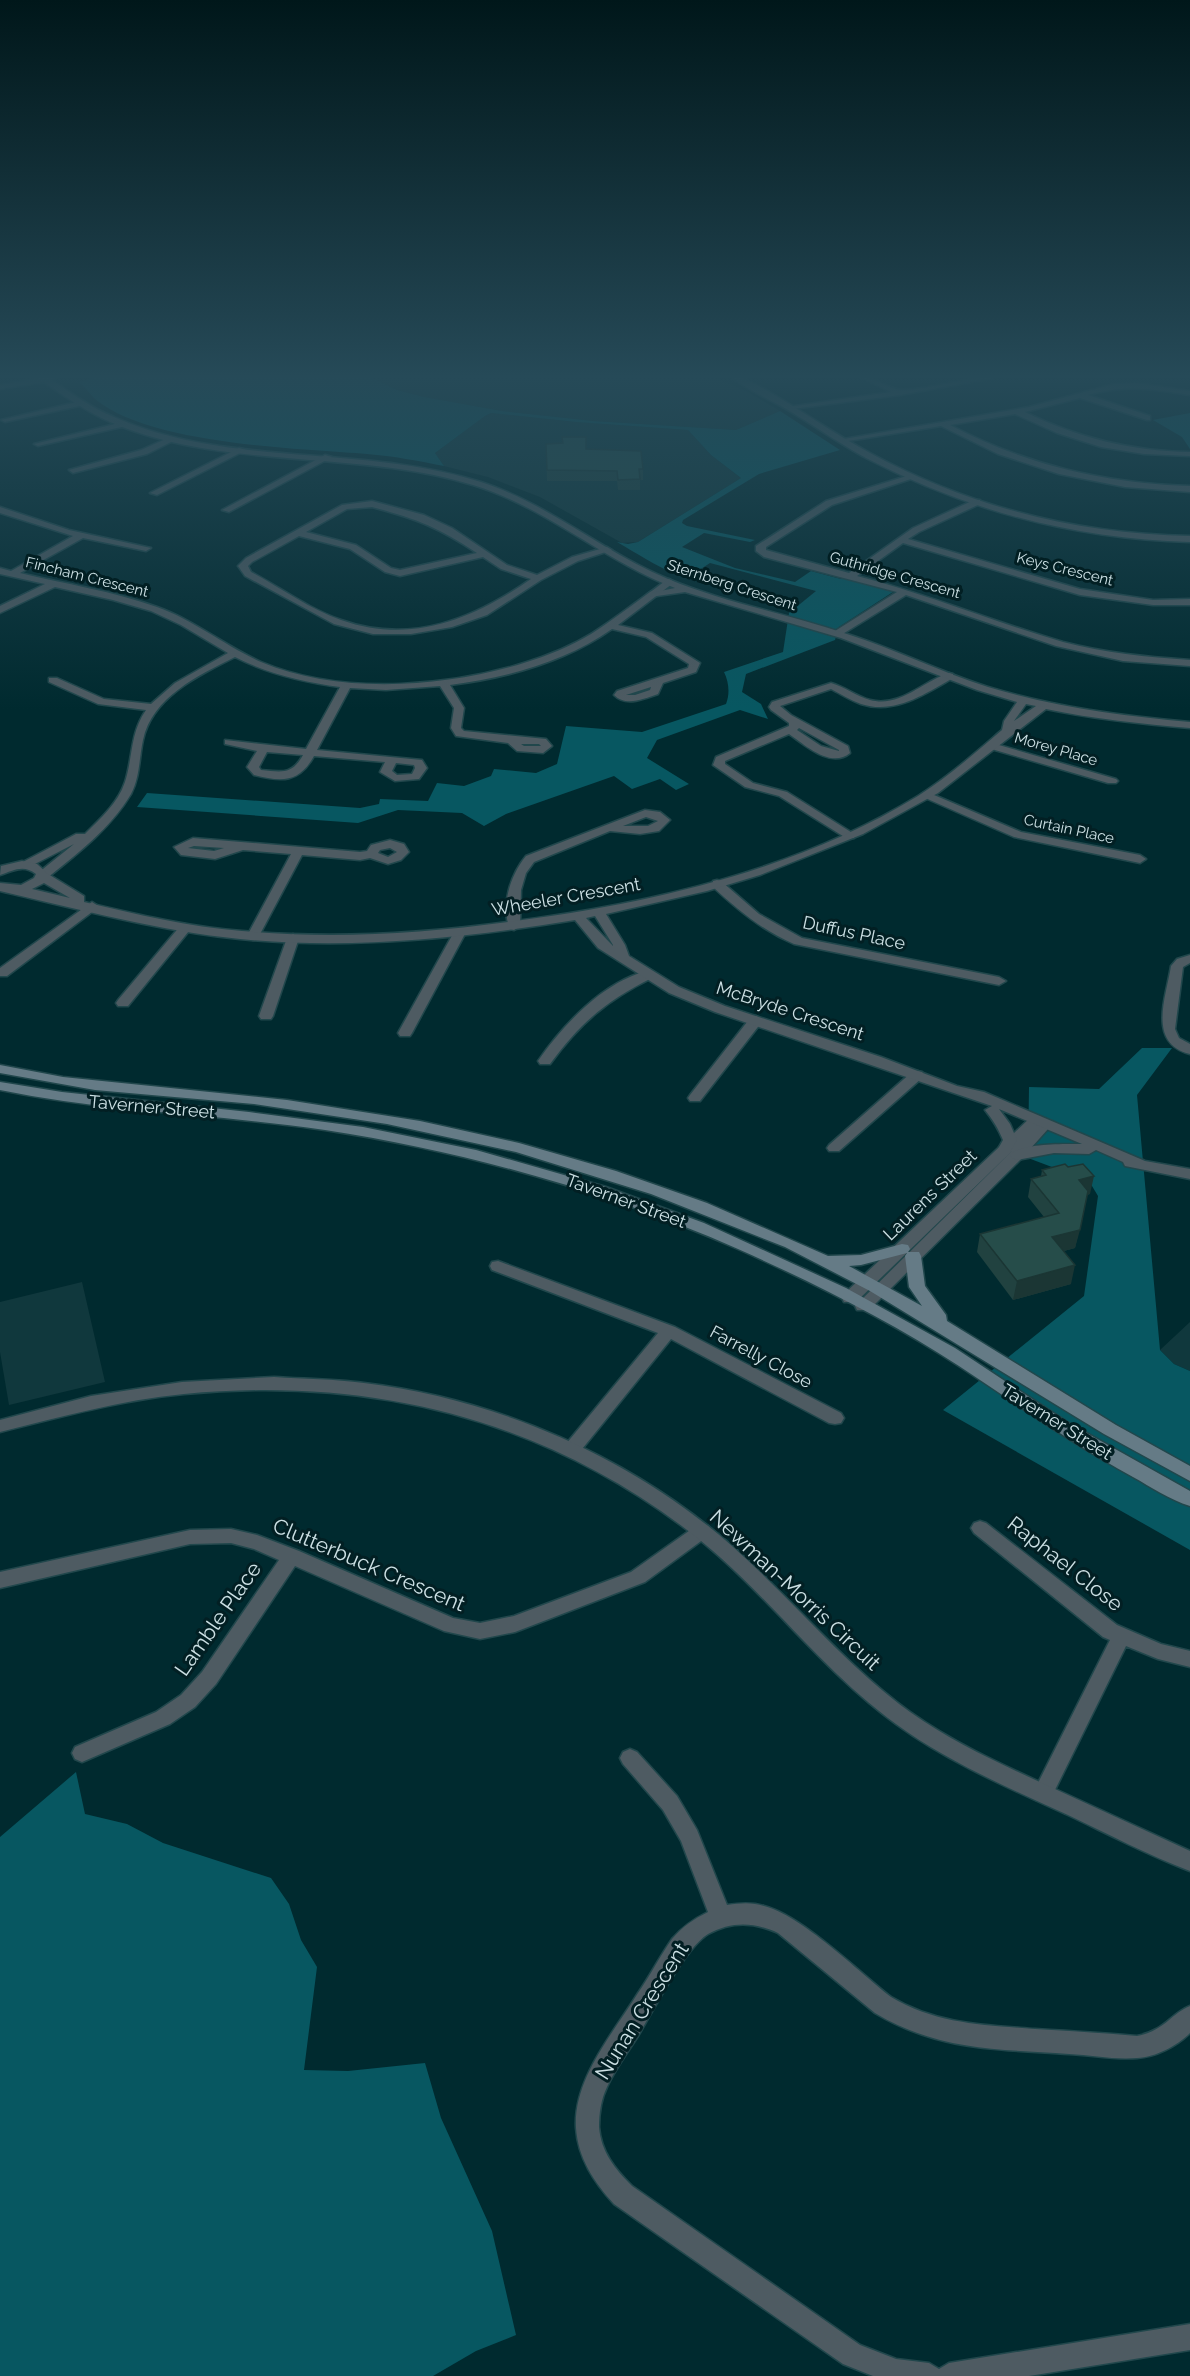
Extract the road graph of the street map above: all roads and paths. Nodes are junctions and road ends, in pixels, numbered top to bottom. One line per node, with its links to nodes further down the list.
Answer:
1 (162, 489): 6 (street)
2 (267, 489): 9 (street)
3 (491, 489): 15 (street, Sternberg Crescent)
4 (875, 489): 19 (street, Guthridge Crescent)
5 (943, 489): 7 (street)
6 (154, 493)
7 (977, 502): 12 (street); 13 (street)
8 (0, 510): 11 (street)
9 (226, 510)
10 (297, 533): 16 (street); 16 (street); 20 (street)
11 (80, 536): 14 (street); 18 (street)
12 (1190, 539)
13 (900, 540): 19 (street); 27 (street, Keys Crescent)
14 (146, 548)
15 (608, 550): 20 (street); 21 (street, Sternberg Crescent)
16 (485, 554): 20 (street)
17 (0, 571): 18 (street, Fincham Crescent)
18 (12, 574): 23 (street, Fincham Crescent)
19 (851, 576): 25 (street, Guthridge Crescent)
20 (538, 578)
21 (658, 578): 22 (street, Sternberg Crescent); 28 (street, Fincham Crescent)
22 (669, 582): 24 (street, Sternberg Crescent); 26 (street, Fincham Crescent)
23 (55, 584): 29 (street); 32 (street, Fincham Crescent)
24 (691, 591): 26 (street); 31 (street, Sternberg Crescent)
25 (905, 591): 31 (street); 33 (street, Guthridge Crescent)
26 (653, 595): 28 (street, Fincham Crescent)
27 (1190, 602)
28 (637, 605): 30 (street, Fincham Crescent)
29 (0, 610)
30 (611, 626): 36 (street); 37 (street, Fincham Crescent)
31 (838, 633): 34 (street, Sternberg Crescent)
32 (239, 656): 38 (street, Fincham Crescent); 41 (street)
33 (1190, 663)
34 (949, 676): 39 (street, Sternberg Crescent); 42 (street)
35 (53, 680): 41 (street)
36 (659, 681)
37 (442, 682): 38 (street, Fincham Crescent); 46 (street)
38 (347, 684): 50 (street)
39 (1024, 700): 40 (street, Sternberg Crescent); 45 (street, Wheeler Crescent)
40 (1044, 705): 43 (street, Sternberg Crescent); 45 (street, Wheeler Crescent)
41 (154, 708): 54 (street)
42 (785, 716): 44 (street); 44 (street)
43 (1190, 725)
44 (790, 731): 56 (street)
45 (1006, 732): 48 (street, Wheeler Crescent)
46 (511, 740)
47 (229, 742): 49 (street)
48 (992, 746): 52 (street, Morey Place); 53 (street, Wheeler Crescent)
49 (264, 748): 50 (street); 50 (street)
50 (309, 751): 51 (street)
51 (392, 759)
52 (1112, 781)
53 (927, 795): 56 (street, Wheeler Crescent); 60 (street, Curtain Place)
54 (98, 826): 62 (street); 64 (street)
55 (611, 828): 72 (street)
56 (850, 836): 65 (street, Wheeler Crescent)
57 (239, 847): 58 (street)
58 (298, 852): 59 (street); 75 (street)
59 (372, 854)
60 (1140, 860)
61 (0, 861): 62 (street)
62 (24, 864): 63 (street); 64 (street, Wheeler Crescent)
63 (0, 871)
64 (42, 876): 67 (street); 69 (street, Wheeler Crescent)
65 (717, 884): 70 (street, Wheeler Crescent); 81 (street, Duffus Place)
66 (0, 887): 67 (street, Wheeler Crescent)
67 (14, 889): 68 (street); 69 (street, Wheeler Crescent)
68 (0, 896)
69 (92, 906): 73 (street, Wheeler Crescent); 79 (street)
70 (598, 912): 71 (street, Wheeler Crescent); 77 (street, McBryde Crescent)
71 (578, 916): 72 (street, Wheeler Crescent); 77 (street, McBryde Crescent)
72 (514, 926): 74 (street, Wheeler Crescent)
73 (185, 928): 75 (street, Wheeler Crescent); 82 (street)
74 (460, 932): 76 (street, Wheeler Crescent); 85 (street)
75 (253, 936): 76 (street, Wheeler Crescent)
76 (293, 939): 83 (street)
77 (623, 956): 80 (street, McBryde Crescent)
78 (1190, 959): 86 (street)
79 (2, 973)
80 (647, 975): 84 (street, McBryde Crescent); 87 (street)
81 (999, 981)
82 (123, 1003)
83 (266, 1016)
84 (756, 1020): 89 (street, McBryde Crescent); 92 (street)
85 (405, 1033)
86 (1190, 1050)
87 (545, 1061)
88 (0, 1069): 101 (main road, Taverner Street)
89 (917, 1075): 91 (street, McBryde Crescent); 95 (street)
90 (0, 1086): 104 (main road, Taverner Street)
91 (953, 1089): 93 (street, McBryde Crescent); 94 (street, McBryde Crescent)
92 (695, 1098)
93 (992, 1110): 94 (street, McBryde Crescent); 97 (street)
94 (1038, 1125): 96 (street, McBryde Crescent); 97 (street, Laurens Street); 98 (street, McBryde Crescent)
95 (834, 1148)
96 (1089, 1149): 97 (street); 98 (street, McBryde Crescent)
97 (1011, 1152): 100 (street, Laurens Street)
98 (1129, 1160): 99 (street, McBryde Crescent)
99 (1190, 1174)
100 (908, 1253): 101 (main road); 103 (street, Laurens Street); 105 (main road)
101 (825, 1261): 103 (main road, Taverner Street)
102 (498, 1266): 106 (street, Farrelly Close)
103 (874, 1286): 104 (street, Laurens Street); 105 (main road, Taverner Street)
104 (857, 1302): 111 (main road, Taverner Street)
105 (951, 1329): 110 (main road, Taverner Street)
106 (669, 1331): 107 (street, Farrelly Close); 109 (street)
107 (835, 1418)
108 (0, 1426): 109 (street, Newman-Morris Circuit)
109 (572, 1449): 113 (street, Newman-Morris Circuit)
110 (1190, 1474)
111 (1190, 1499)
112 (980, 1528): 116 (street, Raphael Close)
113 (702, 1531): 114 (street, Clutterbuck Crescent); 120 (street, Newman-Morris Circuit)
114 (292, 1556): 115 (street, Clutterbuck Crescent); 118 (street, Lamble Place)
115 (0, 1580)
116 (1121, 1637): 117 (street, Raphael Close); 120 (street, Raphael Close)
117 (1190, 1659)
118 (82, 1753)
119 (630, 1758): 122 (street)
120 (1043, 1793): 121 (street, Newman-Morris Circuit)
121 (1190, 1861)
122 (721, 1917): 123 (street, Nunan Crescent); 125 (street, Nunan Crescent)
123 (1190, 2016)
124 (1190, 2337): 126 (street)
125 (929, 2376)
126 (957, 2376)

